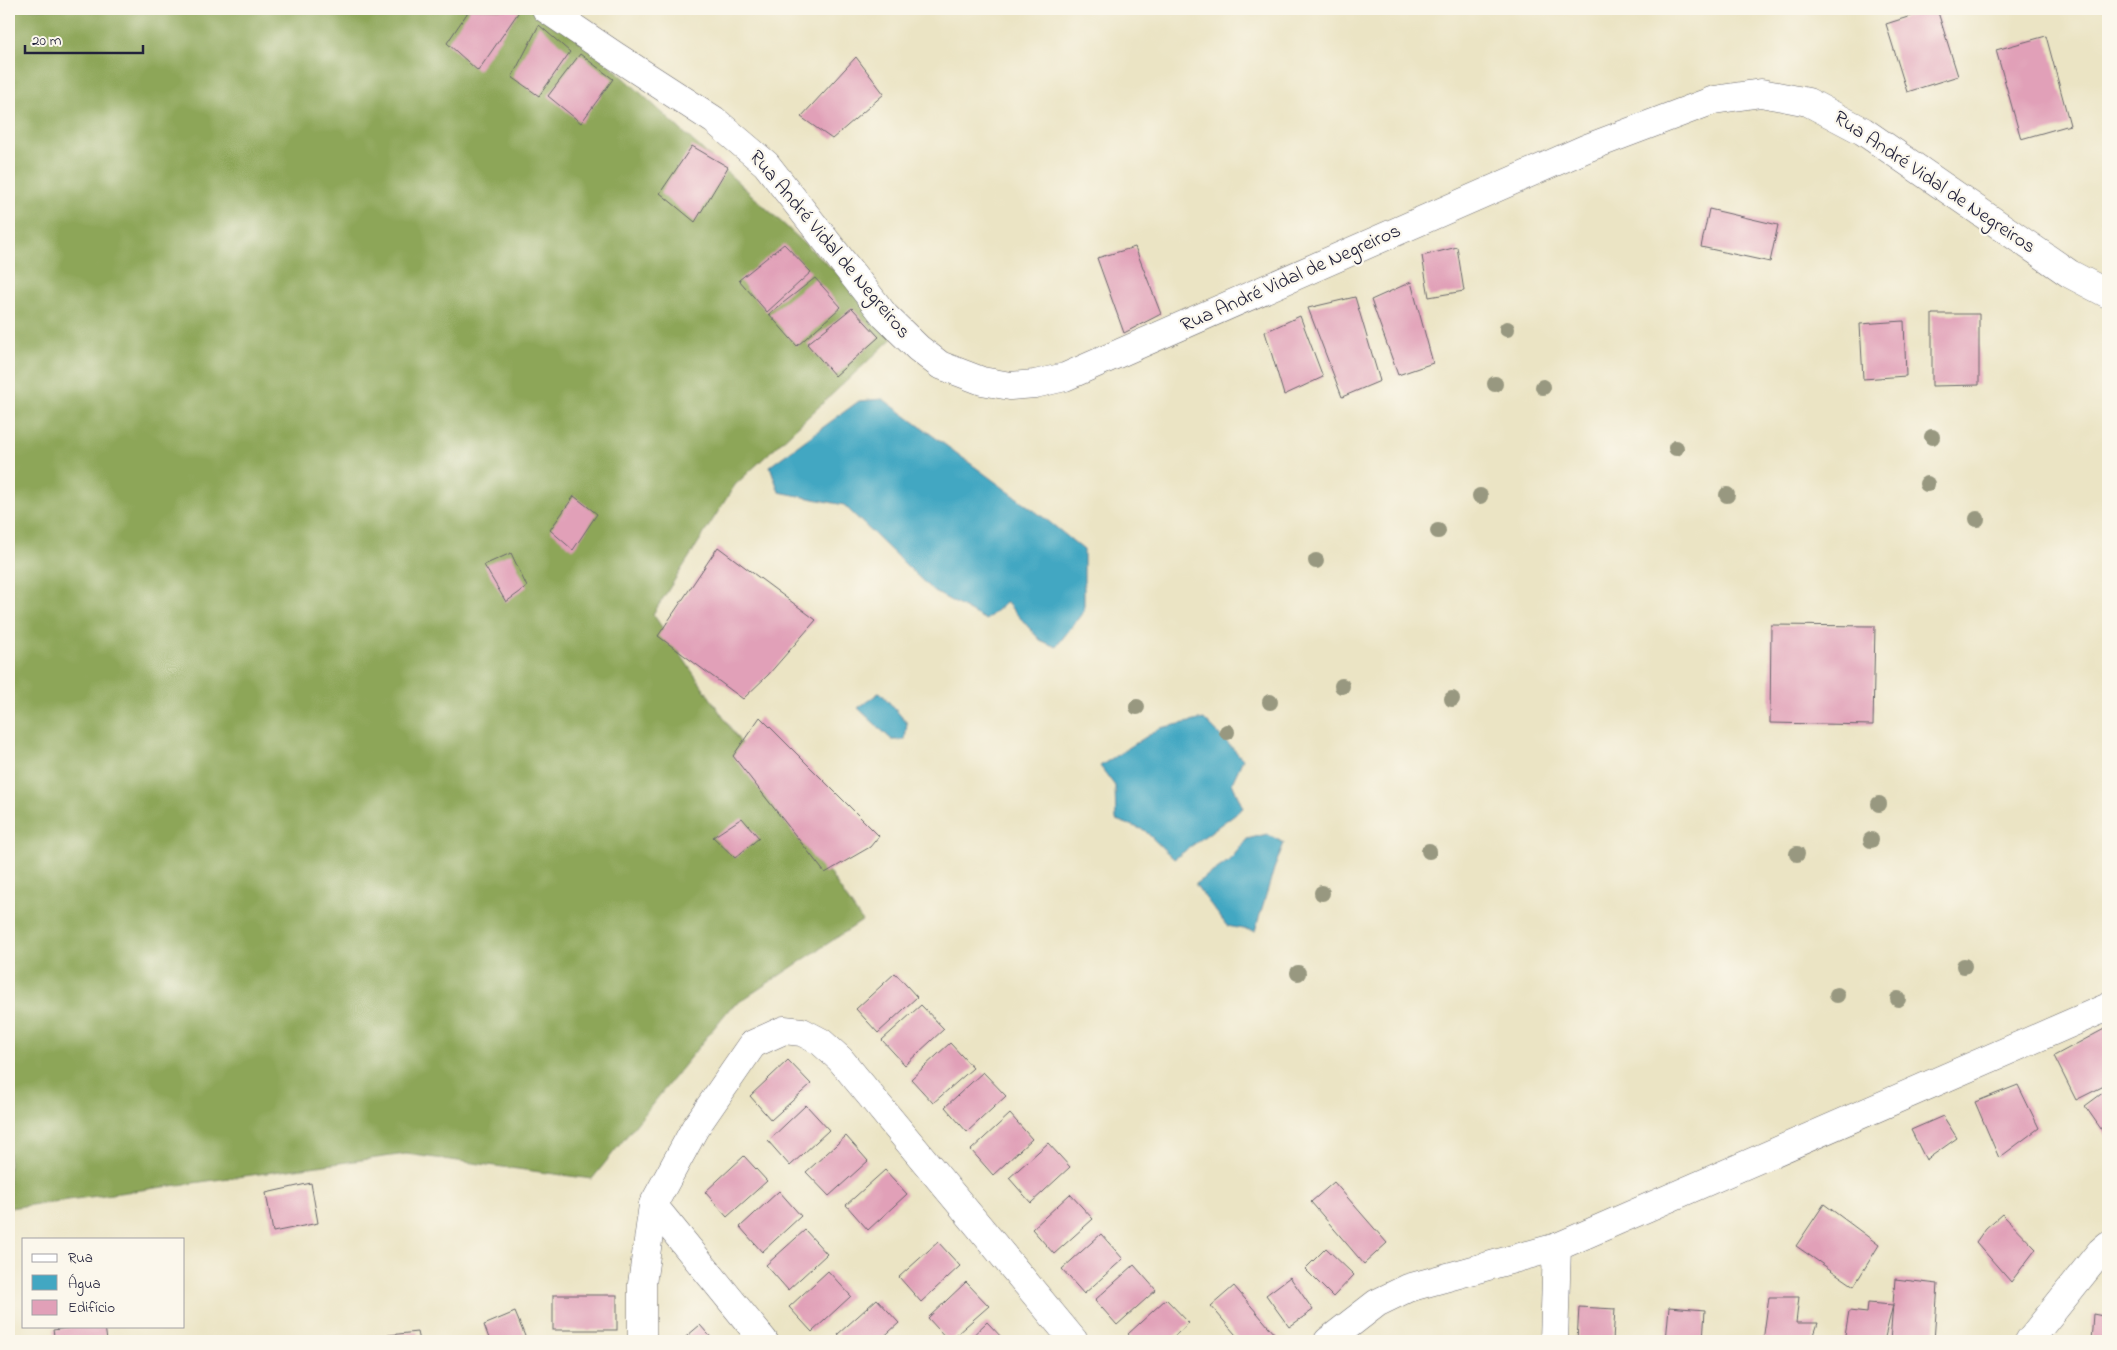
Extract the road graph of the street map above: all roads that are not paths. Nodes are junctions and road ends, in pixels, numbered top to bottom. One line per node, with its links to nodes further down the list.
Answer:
1 (546, 9): 2 (street, Rua André Vidal de Negreiros)
2 (2108, 294)
3 (2108, 1007): 6 (street)
4 (653, 1206): 7 (street); 8 (street); 9 (street)
5 (2108, 1245): 12 (street)
6 (1557, 1246): 10 (street); 11 (street)
7 (642, 1341)
8 (764, 1341)
9 (1074, 1341)
10 (1328, 1341)
11 (1554, 1341)
12 (2029, 1341)

